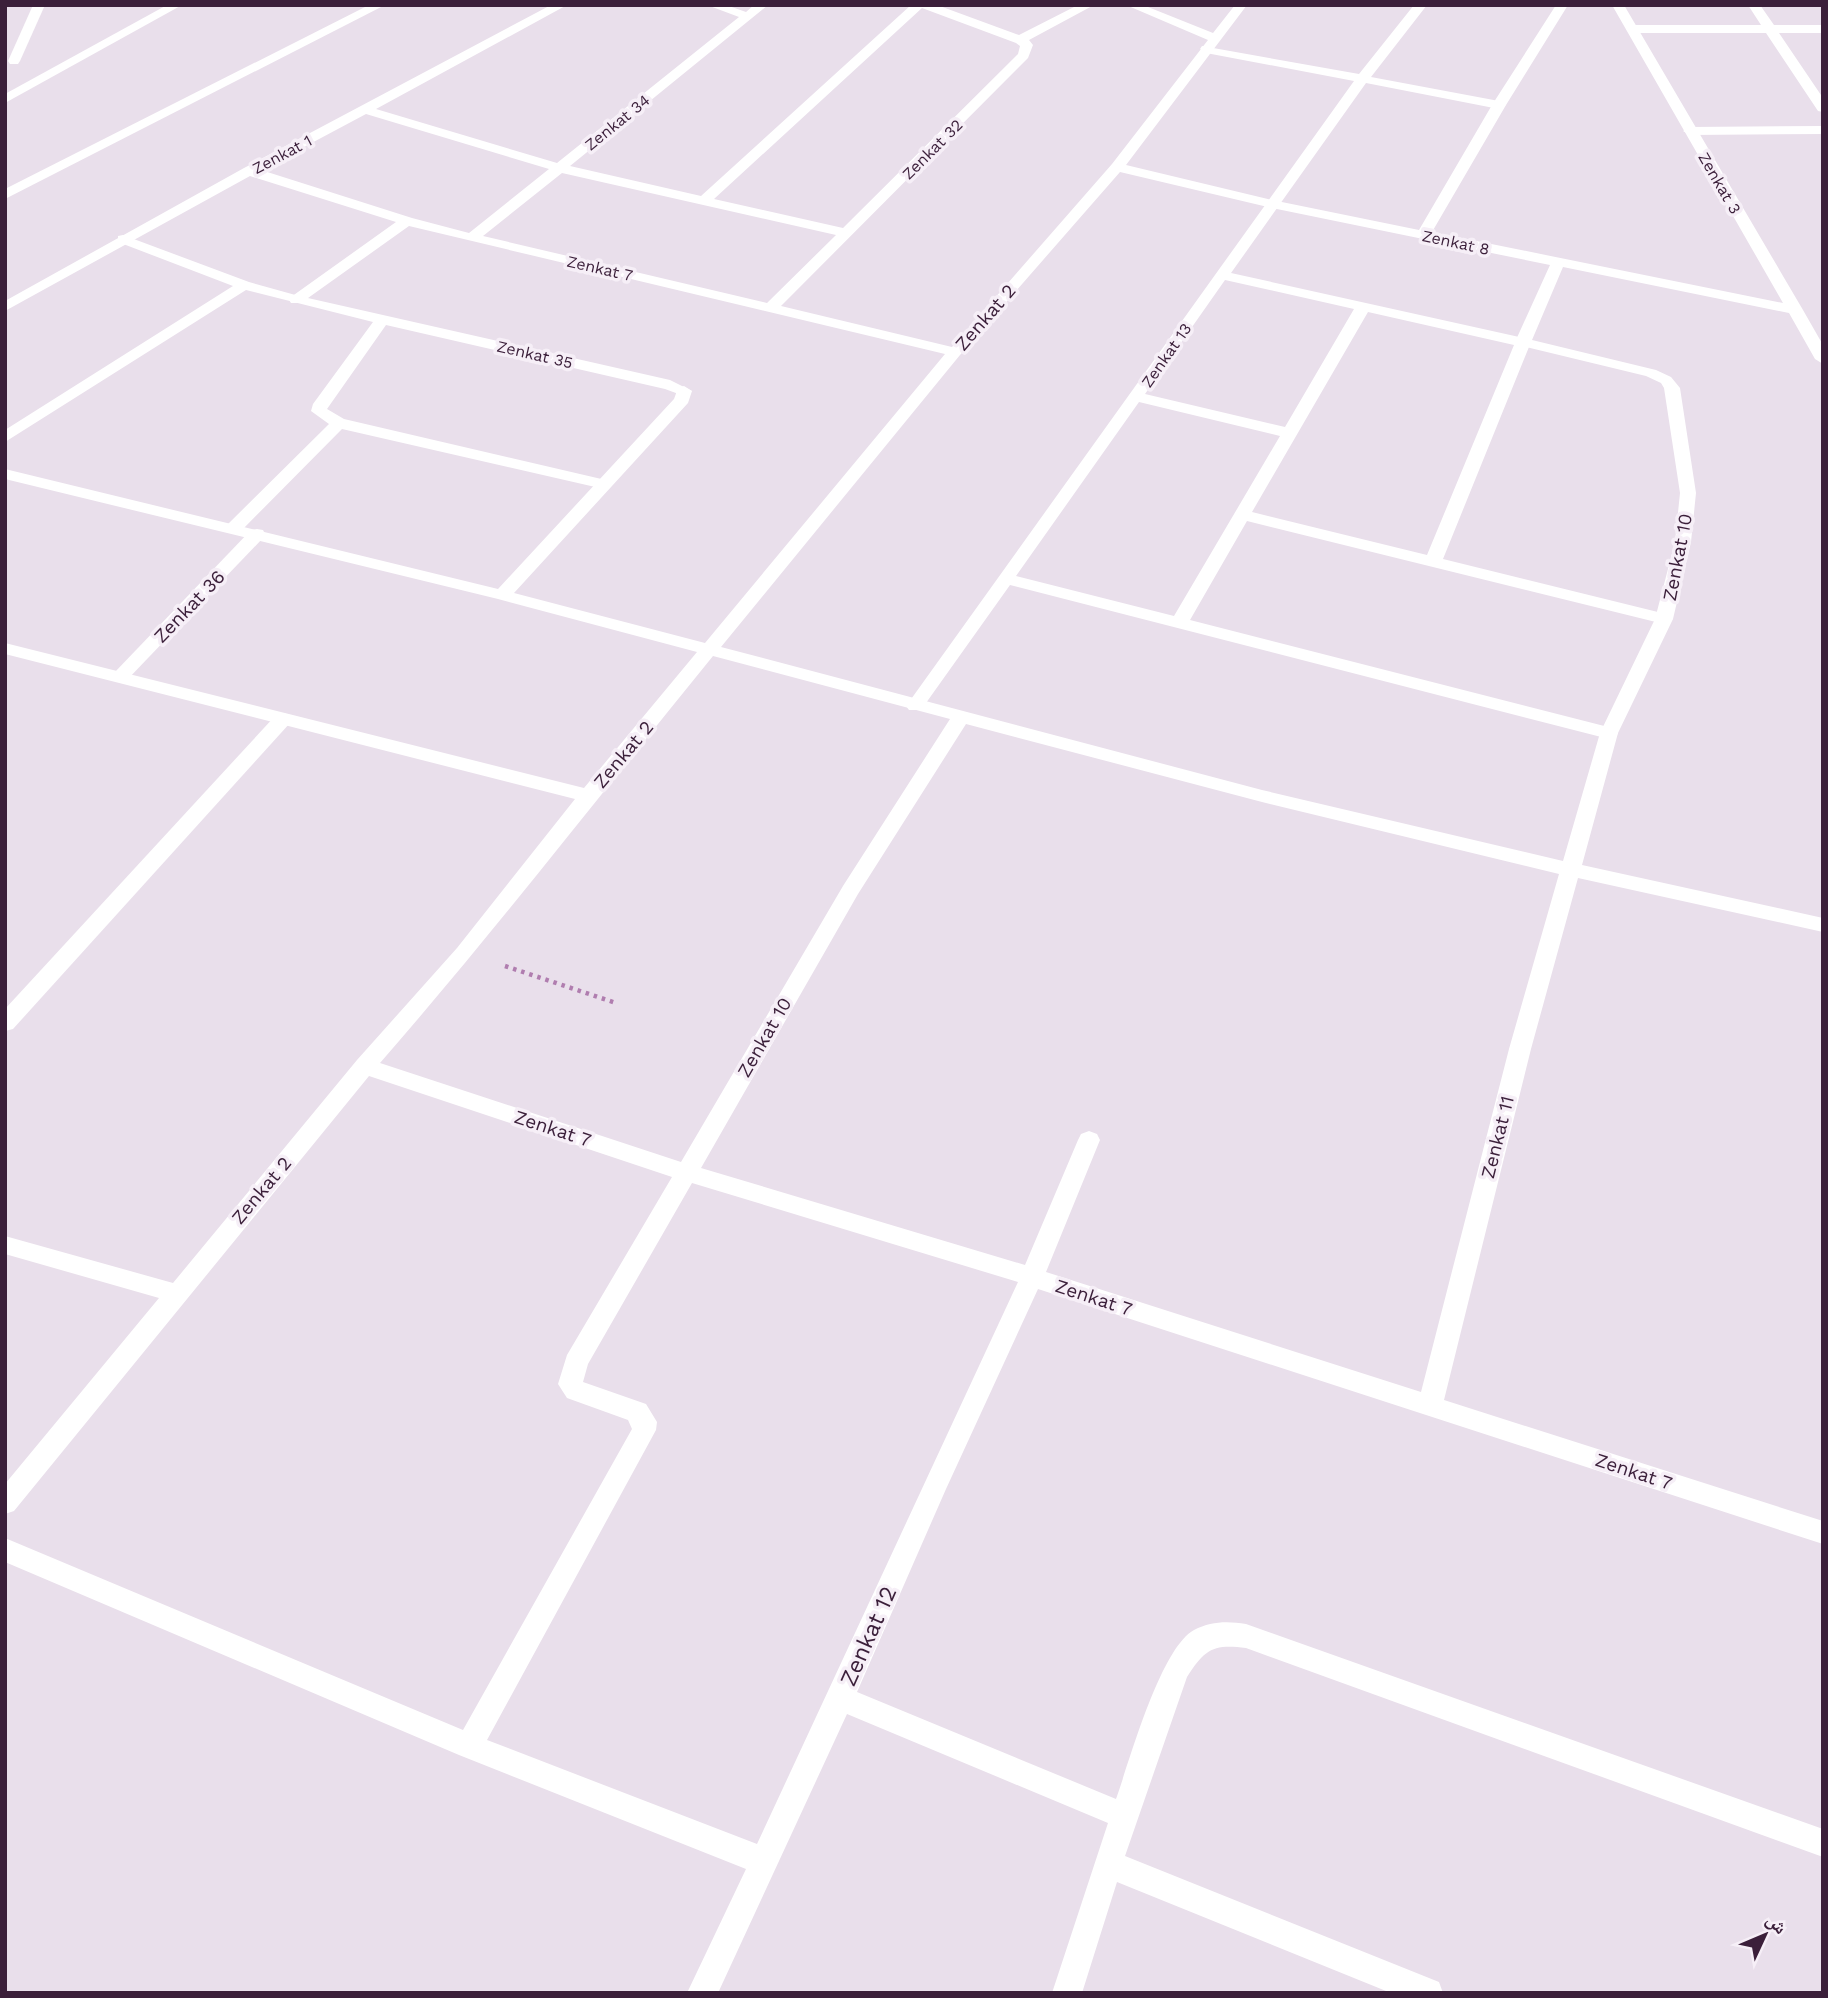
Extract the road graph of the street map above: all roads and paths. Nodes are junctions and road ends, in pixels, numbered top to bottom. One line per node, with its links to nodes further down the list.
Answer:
1 (39, 5): 22 (street)
2 (176, 5): 24 (street)
3 (379, 5): 33 (street)
4 (561, 5): 27 (street, Zenkat 1)
5 (713, 5): 16 (street)
6 (762, 5): 16 (street, Zenkat 34)
7 (918, 5): 34 (street)
8 (925, 5): 20 (street)
9 (1087, 5): 20 (street)
10 (1132, 5): 21 (street)
11 (1241, 5): 21 (street, Zenkat 2)
12 (1421, 5): 23 (street, Zenkat 13)
13 (1562, 5): 25 (street)
14 (1618, 5): 17 (street, Zenkat 3)
15 (1754, 5): 18 (street)
16 (748, 16): 31 (street, Zenkat 34)
17 (1632, 29): 18 (street); 29 (street, Zenkat 3)
18 (1770, 29): 19 (street); 26 (street)
19 (1823, 29)
20 (1020, 40): 37 (street, Zenkat 32)
21 (1210, 43): 23 (street); 30 (street, Zenkat 2)
22 (14, 61)
23 (1363, 78): 25 (street); 35 (street, Zenkat 13)
24 (5, 99)
25 (1499, 105): 38 (street)
26 (1823, 108)
27 (366, 110): 31 (street); 32 (street, Zenkat 1)
28 (1823, 130): 29 (street)
29 (1690, 131): 48 (street, Zenkat 3)
30 (1117, 167): 35 (street, Zenkat 8); 51 (street, Zenkat 2)
31 (560, 168): 34 (street); 39 (street, Zenkat 34)
32 (249, 171): 36 (street, Zenkat 7); 40 (street, Zenkat 1)
33 (5, 195)
34 (704, 200): 37 (street)
35 (1272, 204): 38 (street, Zenkat 8); 42 (street, Zenkat 13)
36 (407, 221): 39 (street, Zenkat 7); 44 (street)
37 (848, 233): 47 (street, Zenkat 32)
38 (1423, 235): 41 (street, Zenkat 8)
39 (472, 238): 47 (street, Zenkat 7)
40 (123, 239): 43 (street, Zenkat 35); 45 (street, Zenkat 1)
41 (1558, 263): 48 (street, Zenkat 8); 50 (street)
42 (1222, 275): 46 (street, Zenkat 10); 53 (street, Zenkat 13)
43 (244, 285): 44 (street, Zenkat 35); 56 (street)
44 (296, 300): 49 (street, Zenkat 35)
45 (5, 306)
46 (1363, 307): 50 (street, Zenkat 10); 55 (street)
47 (771, 308): 51 (street, Zenkat 7)
48 (1796, 310): 52 (street, Zenkat 3)
49 (383, 319): 54 (street); 58 (street, Zenkat 35)
50 (1523, 342): 62 (street); 65 (street, Zenkat 10)
51 (955, 352): 68 (street, Zenkat 2)
52 (1823, 359)
53 (1136, 397): 55 (street); 63 (street, Zenkat 13)
54 (339, 423): 58 (street); 60 (street)
55 (1290, 433): 59 (street)
56 (5, 438)
57 (5, 474): 60 (street)
58 (604, 484): 64 (street, Zenkat 35)
59 (1242, 515): 62 (street); 66 (street)
60 (234, 528): 61 (street)
61 (257, 534): 64 (street); 69 (street, Zenkat 36)
62 (1433, 562): 65 (street)
63 (1007, 579): 66 (street); 70 (street, Zenkat 13)
64 (502, 595): 68 (street)
65 (1664, 618): 73 (street, Zenkat 10)
66 (1180, 622): 73 (street)
67 (5, 648): 69 (street)
68 (708, 651): 70 (street); 74 (street, Zenkat 2)
69 (120, 677): 72 (street)
70 (915, 706): 71 (street)
71 (960, 718): 75 (street); 82 (street, Zenkat 10)
72 (283, 719): 74 (street); 79 (street)
73 (1609, 733): 75 (street, Zenkat 10)
74 (589, 796): 77 (street, Zenkat 2)
75 (1572, 870): 76 (street); 86 (street, Zenkat 11)
76 (1823, 925)
77 (464, 953): 78 (path); 80 (street, Zenkat 2)
78 (615, 1003)
79 (5, 1023)
80 (365, 1066): 82 (street, Zenkat 7); 85 (street, Zenkat 2)
81 (1089, 1140): 84 (street, Zenkat 12)
82 (685, 1172): 84 (street, Zenkat 7); 91 (street, Zenkat 10)
83 (5, 1245): 85 (street)
84 (1032, 1277): 86 (street, Zenkat 7); 90 (street, Zenkat 12)
85 (176, 1293): 87 (street, Zenkat 2)
86 (1430, 1406): 88 (street, Zenkat 7)
87 (5, 1503)
88 (1823, 1533)
89 (5, 1550): 91 (street)
90 (841, 1699): 92 (street); 94 (street, Zenkat 12)
91 (469, 1746): 94 (street)
92 (1124, 1816): 93 (street); 95 (street)
93 (1823, 1843)
94 (763, 1861): 96 (street, Zenkat 12)
95 (1109, 1864): 97 (street); 98 (street)
96 (702, 1993)
97 (1067, 1993)
98 (1428, 1993)

